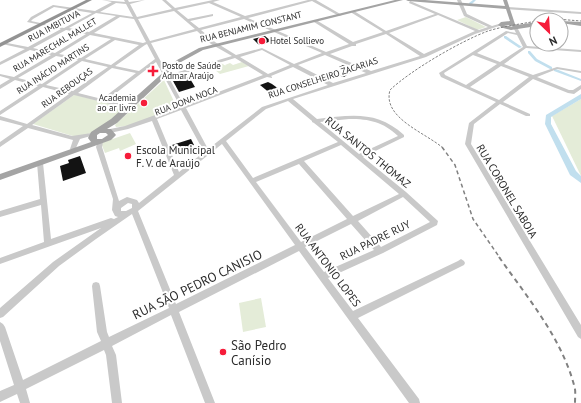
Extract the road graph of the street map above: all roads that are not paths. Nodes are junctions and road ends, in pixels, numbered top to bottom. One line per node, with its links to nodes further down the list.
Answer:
1 (90, 0): 15 (highway)
2 (104, 0): 11 (street)
3 (143, 0): 12 (street)
4 (164, 0): 16 (street)
5 (218, 0): 8 (street)
6 (313, 0): 22 (street); 25 (street)
7 (505, 0): 14 (main road)
8 (207, 1): 16 (street); 25 (street)
9 (401, 1): 10 (main road, RUA BENJAMIM CONSTANT); 17 (main road, RUA BENJAMIM CONSTANT)
10 (409, 1): 13 (main road, RUA BENJAMIM CONSTANT); 20 (street)
11 (115, 2): 12 (street); 18 (street, RUA IMBITUVA)
12 (127, 2): 26 (street)
13 (460, 2): 14 (main road, RUA BENJAMIM CONSTANT); 23 (street)
14 (507, 8): 19 (street); 34 (main road)
15 (72, 9): 18 (street); 31 (highway); 31 (street)
16 (176, 9): 26 (street); 27 (street)
17 (353, 12): 22 (main road, RUA BENJAMIM CONSTANT); 42 (street)
18 (95, 13): 24 (street); 37 (street, RUA IMBITUVA)
19 (581, 13)
20 (439, 14): 28 (street); 42 (street, RUA DONA NOCA)
21 (212, 15): 27 (street)
22 (340, 15): 29 (main road, RUA BENJAMIM CONSTANT)
23 (464, 15): 28 (street); 35 (street)
24 (118, 16): 26 (street); 41 (street, RUA MARECHAL MALLET)
25 (244, 17): 38 (street); 39 (street)
26 (134, 18): 44 (street)
27 (188, 20): 38 (street)
28 (453, 20): 40 (street)
29 (315, 21): 39 (main road, RUA BENJAMIM CONSTANT); 47 (street)
30 (569, 23): 32 (main road)
31 (42, 24): 37 (street); 45 (highway)
32 (581, 24)
33 (529, 25): 34 (main road)
34 (515, 26): 36 (main road); 36 (street); 48 (street)
35 (491, 27): 36 (street); 40 (street, RUA CONSELHEIRO ZACARIAS)
36 (505, 27): 52 (street)
37 (65, 28): 41 (street); 49 (street, RUA IMBITUVA)
38 (197, 29): 44 (street); 46 (street)
39 (275, 30): 46 (main road, RUA BENJAMIM CONSTANT); 51 (street)
40 (478, 31): 55 (street, RUA CONSELHEIRO ZACARIAS)
41 (90, 33): 43 (street); 53 (street, RUA MARECHAL MALLET)
42 (387, 33): 47 (street, RUA DONA NOCA); 55 (street)
43 (115, 38): 44 (street); 57 (street, RUA INÁCIO MARTINS)
44 (145, 42): 56 (street); 60 (street, RUA REBOUÇAS)
45 (2, 44): 49 (street)
46 (216, 44): 54 (street); 66 (main road, RUA BENJAMIM CONSTANT)
47 (354, 45): 51 (street, RUA DONA NOCA)
48 (525, 47): 50 (street); 59 (street)
49 (28, 48): 53 (street); 58 (street, RUA IMBITUVA)
50 (581, 51)
51 (330, 53): 61 (street, RUA DONA NOCA); 64 (street)
52 (473, 53): 59 (street); 73 (street)
53 (54, 54): 57 (street); 69 (street, RUA MARECHAL MALLET)
54 (237, 55): 61 (street); 66 (street); 67 (street)
55 (424, 56): 64 (street, RUA CONSELHEIRO ZACARIAS)
56 (157, 59): 62 (street); 66 (street)
57 (82, 60): 60 (street); 71 (street, RUA INÁCIO MARTINS)
58 (0, 64)
59 (500, 64): 68 (street); 73 (street)
60 (111, 66): 62 (street); 75 (street, RUA REBOUÇAS)
61 (296, 66): 67 (street, RUA DONA NOCA); 70 (street)
62 (138, 72): 77 (street)
63 (581, 72): 68 (street, RUA CORONEL SABOIA)
64 (370, 73): 70 (street, RUA CONSELHEIRO ZACARIAS)
65 (0, 75): 69 (street)
66 (165, 76): 79 (main road, RUA BENJAMIM CONSTANT); 80 (street)
67 (269, 76): 80 (street, RUA DONA NOCA)
68 (532, 77): 74 (street); 78 (street, RUA CORONEL SABOIA)
69 (14, 79): 71 (street); 72 (street, RUA MARECHAL MALLET)
70 (332, 85): 76 (street, RUA CONSELHEIRO ZACARIAS)
71 (42, 86): 75 (street); 81 (street, RUA INÁCIO MARTINS)
72 (0, 87)
73 (466, 87): 78 (street)
74 (581, 87)
75 (74, 93): 77 (street); 86 (street, RUA REBOUÇAS)
76 (289, 99): 85 (street, RUA SANTOS THOMAZ); 89 (street, RUA CONSELHEIRO ZACARIAS)
77 (104, 100): 79 (street)
78 (499, 101): 82 (street); 125 (street, RUA CORONEL SABOIA)
79 (130, 107): 87 (main road, RUA BENJAMIM CONSTANT)
80 (183, 108): 84 (street, RUA DONA NOCA); 93 (street)
81 (0, 113)
82 (528, 115)
83 (0, 118): 86 (street)
84 (155, 119): 87 (street, RUA DONA NOCA); 87 (street, RUA DONA NOCA); 98 (street)
85 (314, 121): 90 (street, RUA SANTOS THOMAZ); 95 (street)
86 (29, 125): 88 (street); 91 (street, RUA REBOUÇAS)
87 (105, 132): 88 (street); 92 (main road); 94 (main road); 103 (street)
88 (77, 138): 92 (street)
89 (222, 140): 93 (street, RUA CONSELHEIRO ZACARIAS); 100 (street, RUA ANTONIO LOPES)
90 (341, 143): 95 (street, RUA SANTOS THOMAZ); 96 (street)
91 (0, 145)
92 (73, 149): 94 (main road)
93 (207, 153): 98 (street, RUA CONSELHEIRO ZACARIAS)
94 (61, 155): 97 (main road)
95 (358, 157): 101 (street, RUA SANTOS THOMAZ)
96 (300, 161): 100 (street); 110 (street)
97 (40, 163): 99 (main road); 104 (street)
98 (177, 175): 102 (street, RUA CONSELHEIRO ZACARIAS)
99 (0, 177)
100 (252, 181): 115 (street, RUA ANTONIO LOPES)
101 (404, 194): 110 (street, RUA SÃO PEDRO CANISIO); 111 (street, RUA SANTOS THOMAZ)
102 (150, 196): 105 (street, RUA CONSELHEIRO ZACARIAS); 107 (street, RUA CONSELHEIRO ZACARIAS)
103 (116, 199): 105 (street); 106 (street)
104 (44, 201): 108 (street); 114 (street)
105 (129, 201): 106 (street, RUA CONSELHEIRO ZACARIAS); 107 (street)
106 (117, 211): 107 (street); 109 (street, RUA CONSELHEIRO ZACARIAS)
107 (132, 211): 113 (street, RUA CONSELHEIRO ZACARIAS); 121 (street)
108 (0, 214)
109 (111, 221): 112 (street); 113 (street, RUA CONSELHEIRO ZACARIAS)
110 (354, 221): 115 (street, RUA SÃO PEDRO CANISIO); 116 (street)
111 (434, 221): 116 (street, RUA PADRE RUY)
112 (85, 231): 113 (street); 114 (street)
113 (97, 234): 122 (street, RUA CONSELHEIRO ZACARIAS)
114 (48, 243): 117 (street)
115 (300, 247): 119 (street, RUA ANTONIO LOPES); 121 (street, RUA SÃO PEDRO CANISIO)
116 (380, 251): 119 (street, RUA PADRE RUY)
117 (0, 261)
118 (461, 263): 123 (street)
119 (323, 276): 123 (street, RUA ANTONIO LOPES)
120 (96, 286): 126 (street)
121 (173, 311): 126 (street, RUA SÃO PEDRO CANISIO); 131 (street)
122 (0, 314)
123 (352, 316): 132 (street, RUA ANTONIO LOPES)
124 (0, 327): 127 (street)
125 (581, 334)
126 (106, 343): 127 (street, RUA SÃO PEDRO CANISIO); 130 (street)
127 (20, 387): 128 (street, RUA SÃO PEDRO CANISIO); 129 (street)
128 (0, 397)
129 (25, 403)
130 (117, 403)
131 (210, 403)
132 (415, 403)

